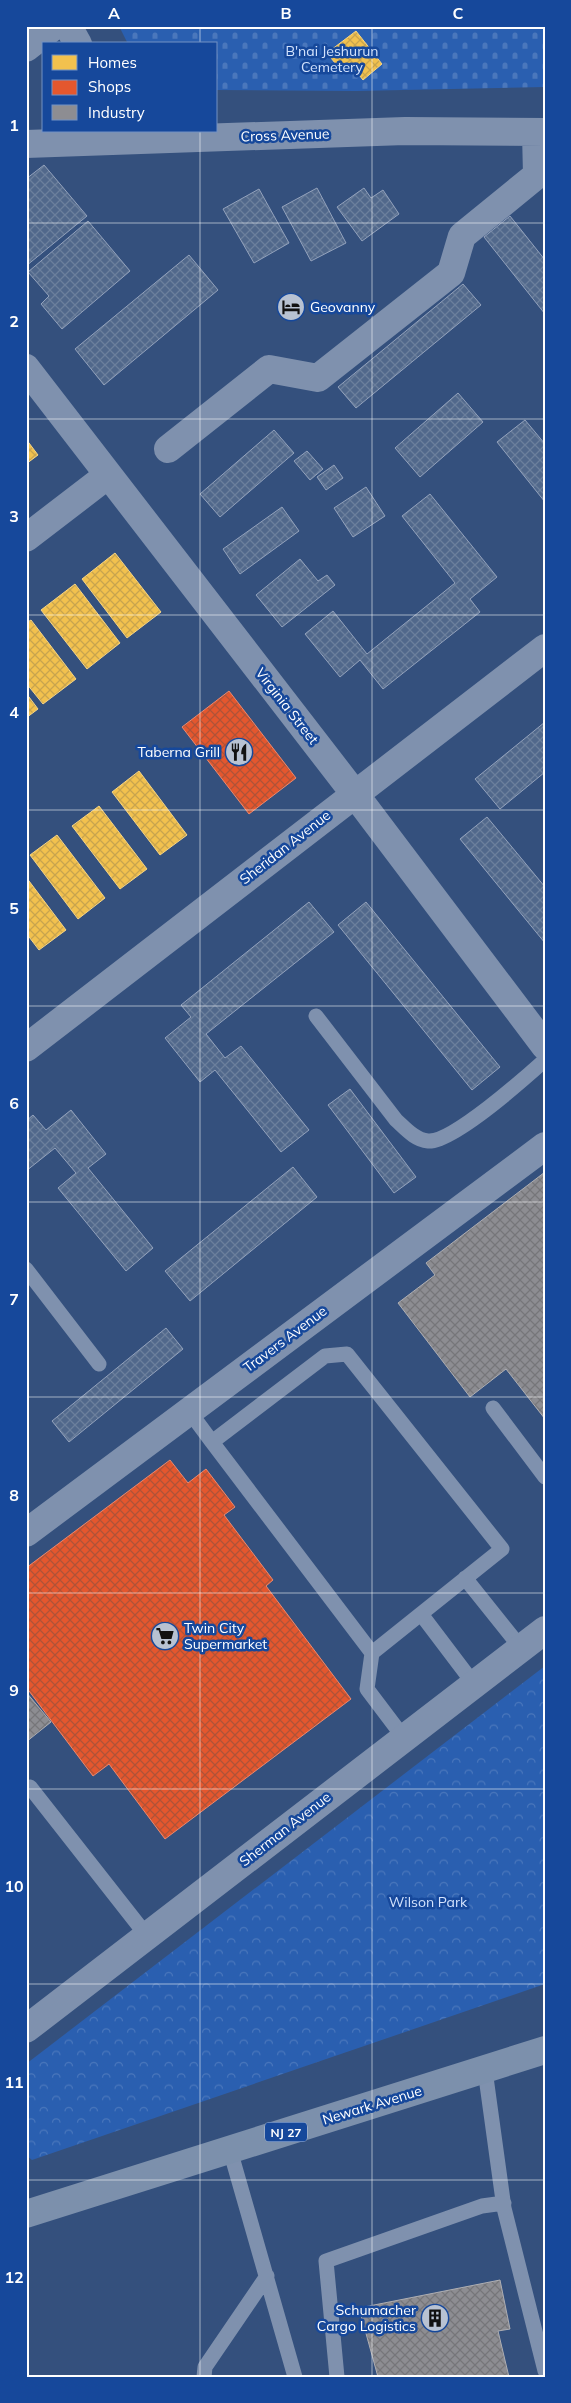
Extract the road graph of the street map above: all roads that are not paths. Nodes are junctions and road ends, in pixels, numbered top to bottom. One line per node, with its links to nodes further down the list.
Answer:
1 (54, 26): 4 (street)
2 (68, 26): 3 (street)
3 (77, 42)
4 (26, 48)
5 (540, 133): 6 (street, Cross Avenue); 8 (street)
6 (160, 135): 7 (street, Cross Avenue)
7 (26, 144)
8 (541, 180): 10 (street)
9 (26, 368): 11 (street, Virginia Street)
10 (168, 449)
11 (108, 475): 12 (street); 14 (street, Virginia Street)
12 (26, 538)
13 (545, 648): 14 (street, Sheridan Avenue)
14 (354, 793): 16 (street, Virginia Street); 17 (street, Sheridan Avenue)
15 (316, 1016): 18 (lane)
16 (545, 1046)
17 (26, 1048)
18 (545, 1060)
19 (545, 1146): 23 (street, Travers Avenue)
20 (26, 1269): 21 (lane)
21 (99, 1364)
22 (493, 1408): 25 (lane)
23 (189, 1411): 24 (lane); 26 (street, Travers Avenue)
24 (212, 1442): 27 (lane); 31 (lane)
25 (545, 1477)
26 (26, 1533)
27 (465, 1578): 28 (lane); 30 (lane)
28 (421, 1614): 31 (lane); 32 (lane)
29 (545, 1630): 30 (street, Sherman Avenue)
30 (520, 1648): 32 (street, Sherman Avenue)
31 (372, 1653): 33 (lane)
32 (474, 1684): 33 (street, Sherman Avenue)
33 (404, 1738): 35 (street, Sherman Avenue)
34 (27, 1788): 35 (lane)
35 (146, 1936): 36 (street, Sherman Avenue)
36 (26, 2029)
37 (545, 2050): 38 (main road, Newark Avenue / NJ 27)
38 (485, 2070): 39 (main road, Newark Avenue / NJ 27); 40 (lane)
39 (230, 2150): 41 (main road, Newark Avenue / NJ 27); 42 (lane)
40 (504, 2203): 43 (lane); 46 (lane)
41 (26, 2214)
42 (266, 2276): 44 (lane); 45 (lane)
43 (545, 2371)
44 (204, 2377)
45 (295, 2377)
46 (337, 2377)

